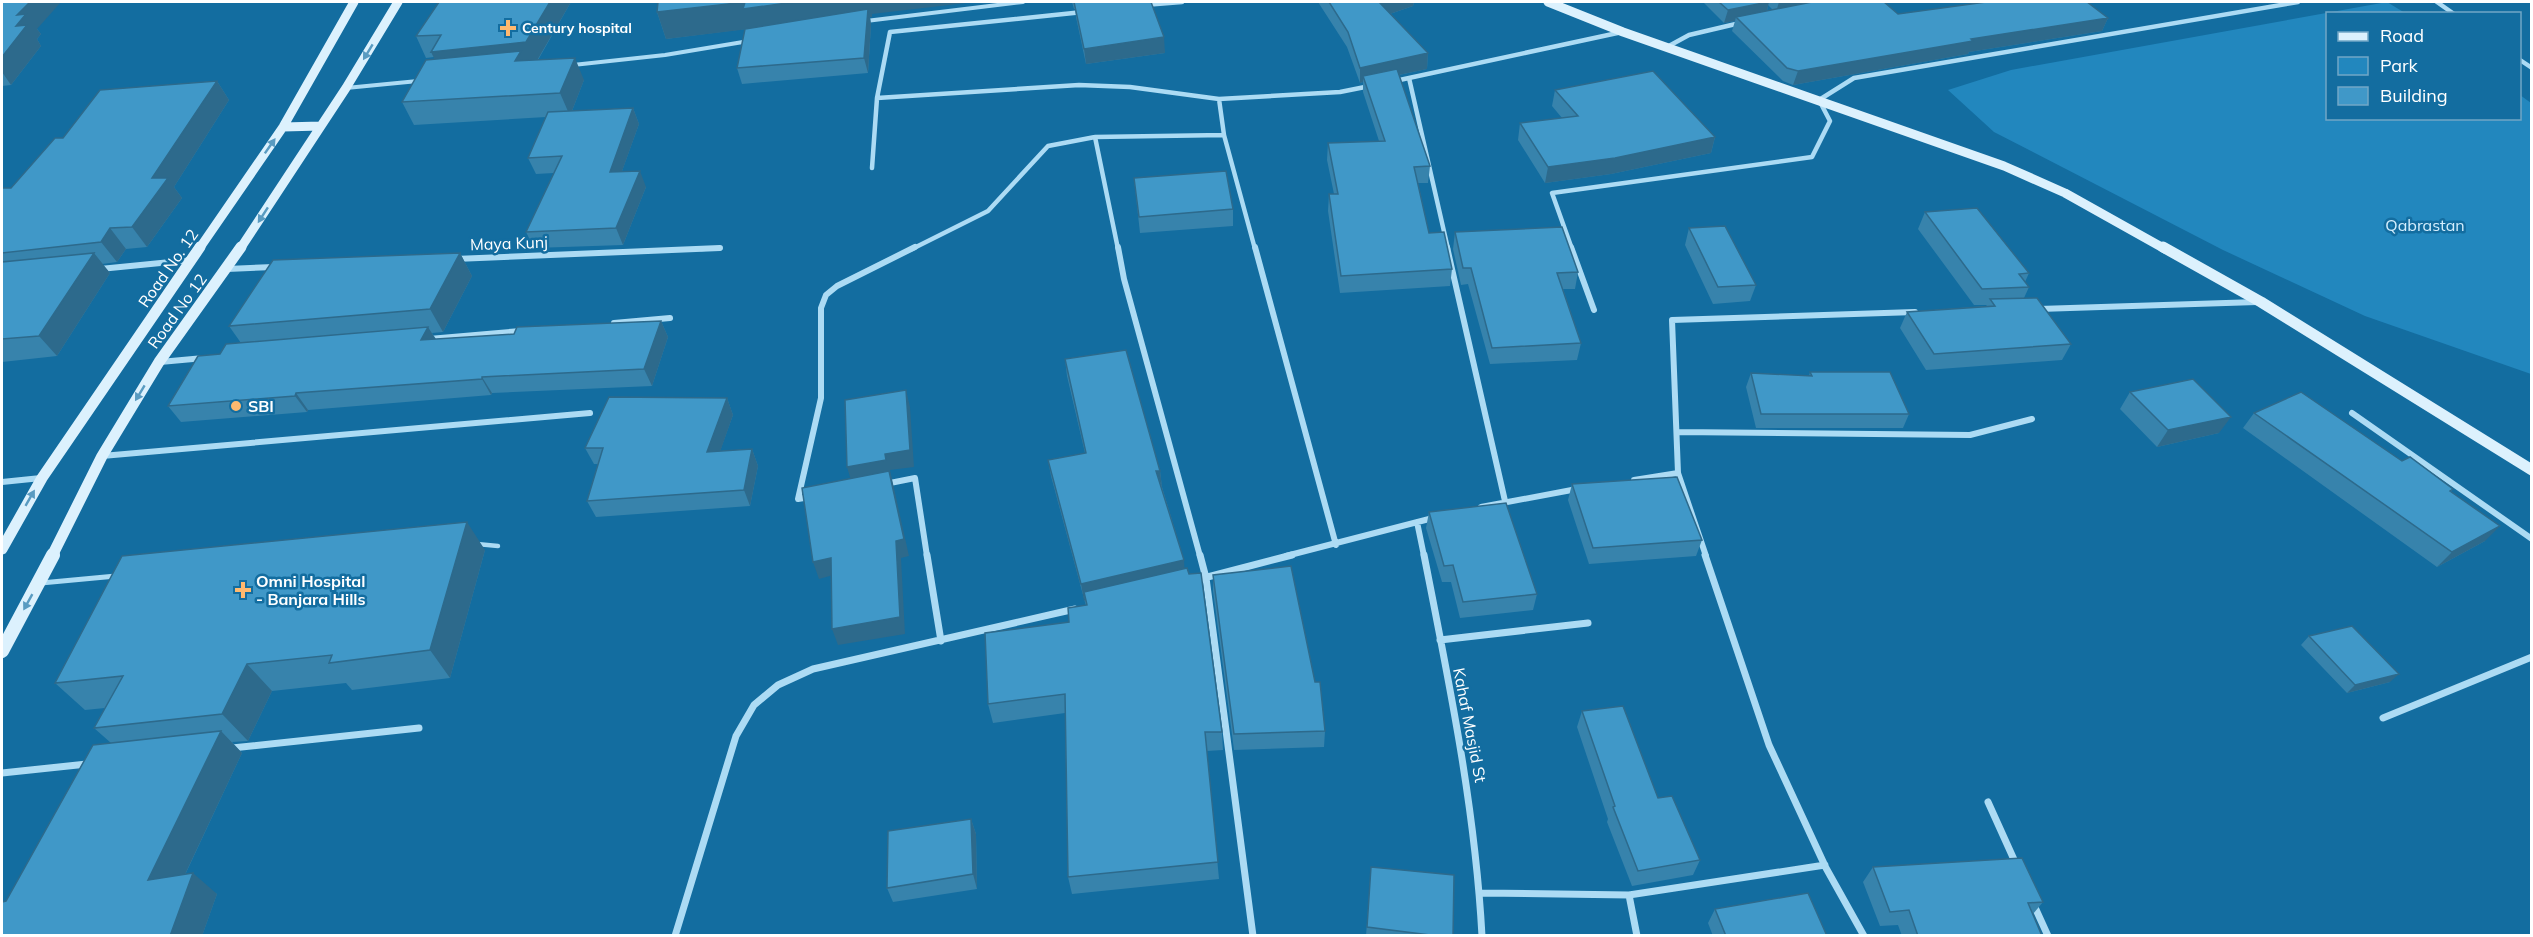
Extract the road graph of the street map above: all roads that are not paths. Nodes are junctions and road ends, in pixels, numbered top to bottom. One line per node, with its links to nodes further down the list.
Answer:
1 (354, 2): 28 (main road, Road No. 12)
2 (398, 2): 23 (main road, Road No 12, one-way to 23)
3 (1023, 2): 13 (lane)
4 (1182, 2): 9 (street)
5 (1548, 2): 15 (main road)
6 (2265, 2): 10 (street)
7 (2298, 2): 10 (street)
8 (2438, 2): 12 (street)
9 (1138, 6)
10 (2274, 7): 26 (street)
11 (1084, 12): 24 (street)
12 (2451, 12)
13 (858, 22)
14 (1741, 22): 17 (street)
15 (1623, 32): 17 (main road); 19 (street)
16 (756, 39): 18 (lane)
17 (1667, 47): 26 (main road)
18 (571, 65)
19 (1409, 78): 21 (street); 61 (street)
20 (428, 80): 23 (lane)
21 (1386, 82)
22 (1375, 85): 25 (street)
23 (346, 88): 27 (main road, Road No 12)
24 (877, 98): 25 (street); 31 (street)
25 (1219, 99): 29 (street)
26 (1819, 100): 38 (main road); 40 (street)
27 (321, 126): 28 (main road); 36 (main road, Road No 12, one-way to 36)
28 (283, 128): 33 (main road, Road No. 12, one-way to 28)
29 (1224, 135): 30 (street); 67 (street)
30 (1095, 137): 60 (street); 71 (street)
31 (872, 168)
32 (720, 248): 34 (street, Maya Kunj)
33 (192, 260): 37 (street); 55 (main road, Road No. 12)
34 (446, 260)
35 (280, 267): 36 (street)
36 (227, 269): 47 (main road, Road No 12)
37 (97, 270)
38 (2261, 302): 39 (street); 53 (main road)
39 (2025, 309)
40 (1594, 310)
41 (1919, 312): 51 (street)
42 (670, 318): 43 (street)
43 (611, 323)
44 (528, 330): 45 (street)
45 (421, 340)
46 (207, 358): 47 (street)
47 (159, 362): 52 (main road, Road No 12, one-way to 52)
48 (590, 413): 52 (street)
49 (2352, 413): 65 (street)
50 (2032, 419): 51 (street)
51 (1677, 432): 54 (street)
52 (102, 456): 73 (main road, Road No 12)
53 (2532, 470)
54 (1678, 473): 57 (street); 86 (street)
55 (42, 478): 56 (street); 69 (main road, Road No. 12, one-way to 55)
56 (2, 482)
57 (1621, 483)
58 (880, 485): 77 (street)
59 (1586, 488): 61 (street)
60 (822, 495)
61 (1505, 501): 62 (street)
62 (1472, 509)
63 (1439, 517): 64 (street)
64 (1417, 522): 67 (street); 76 (street, Kahaf Masjid St)
65 (2532, 539)
66 (472, 544): 68 (lane)
67 (1336, 545): 71 (street)
68 (498, 546)
69 (2, 549)
70 (121, 576): 73 (lane)
71 (1206, 578): 72 (street); 92 (street)
72 (1183, 583)
73 (39, 584): 78 (main road, Road No 12, one-way to 78)
74 (1079, 608): 77 (street)
75 (1588, 623): 76 (street)
76 (1440, 640): 88 (street, Kahaf Masjid St)
77 (941, 641): 91 (street)
78 (2, 651)
79 (2532, 657): 80 (street)
80 (2384, 718)
81 (419, 728): 82 (street)
82 (222, 749)
83 (94, 763): 84 (street)
84 (2, 773)
85 (1988, 802): 87 (street)
86 (1825, 865): 90 (street); 95 (street)
87 (2020, 874)
88 (1481, 893): 90 (street); 93 (street, Kahaf Masjid St)
89 (2030, 894): 96 (street)
90 (1629, 895): 94 (street)
91 (675, 936)
92 (1253, 936)
93 (1482, 936)
94 (1637, 936)
95 (1864, 936)
96 (2048, 936)

